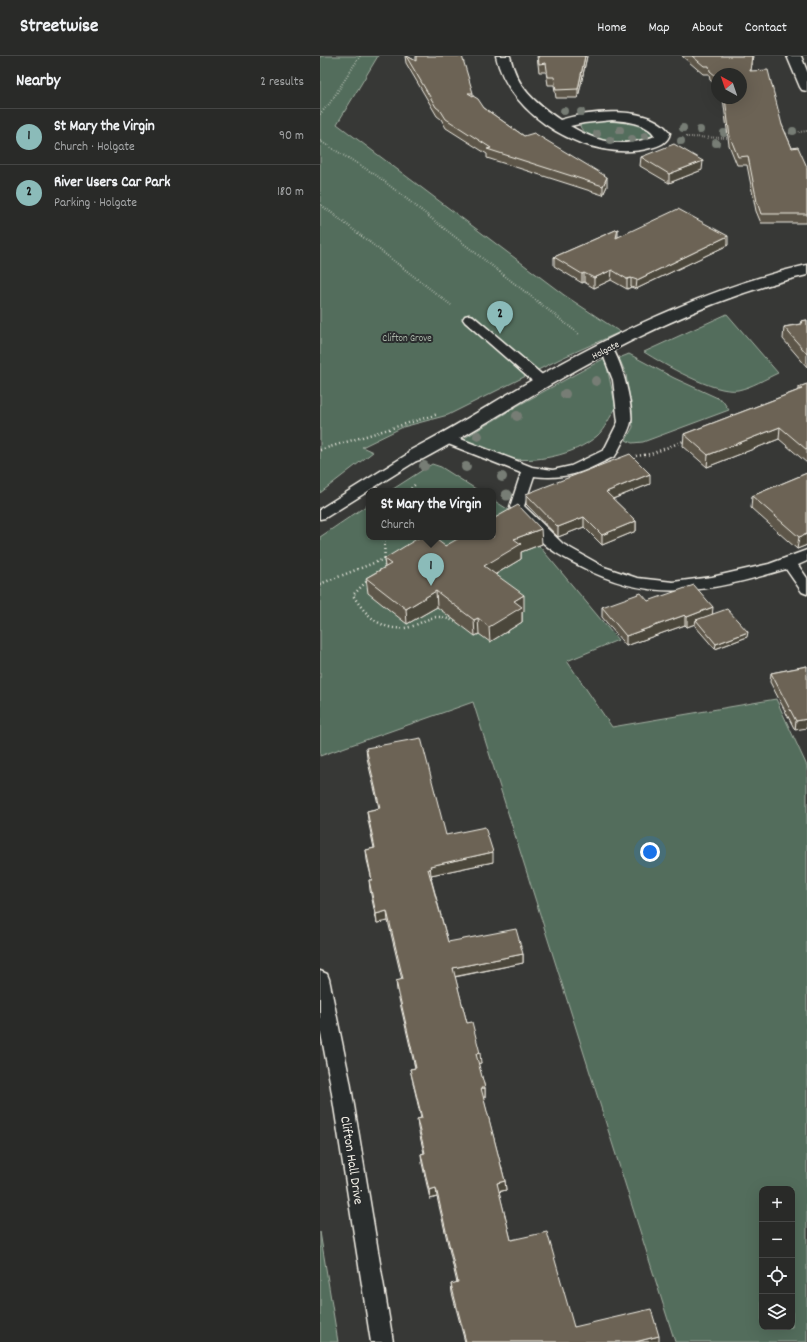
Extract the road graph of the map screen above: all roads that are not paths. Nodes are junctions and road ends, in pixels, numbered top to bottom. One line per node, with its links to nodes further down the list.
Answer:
1 (503, 56): 4 (street)
2 (794, 56): 3 (street)
3 (807, 87)
4 (558, 125): 4 (street)
5 (807, 270): 7 (street, Holgate)
6 (469, 319): 8 (lane)
7 (606, 347): 8 (street, Holgate); 11 (lane)
8 (542, 382): 9 (street, Holgate)
9 (448, 438): 10 (street, Holgate); 11 (lane)
10 (416, 455): 12 (lane)
11 (529, 471): 14 (lane)
12 (320, 515)
13 (807, 555): 14 (lane)
14 (790, 564): 15 (lane)
15 (807, 589)
16 (320, 979): 17 (lane, Clifton Hall Drive)
17 (382, 1342)

